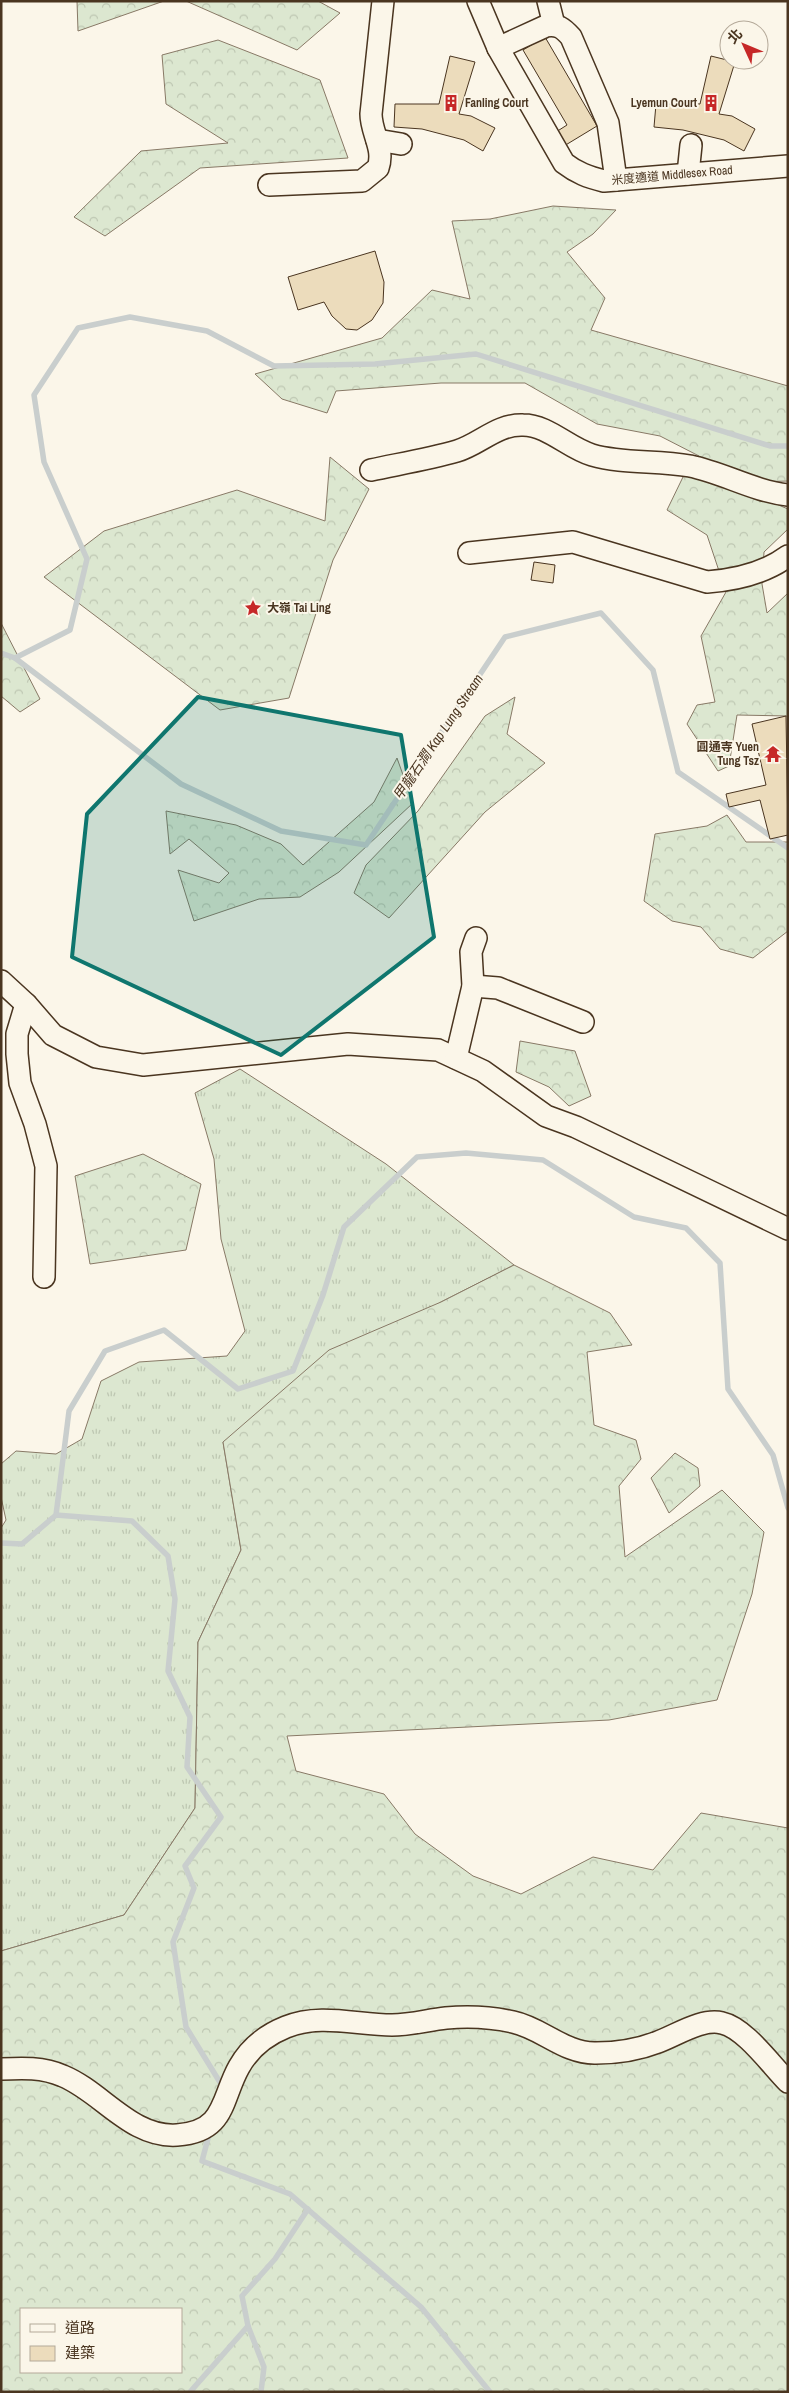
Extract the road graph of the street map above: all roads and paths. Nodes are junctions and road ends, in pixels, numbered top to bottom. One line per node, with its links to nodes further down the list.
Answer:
1 (383, 1): 6 (street)
2 (478, 1): 5 (street, 米度適道 Middlesex Road)
3 (548, 1): 4 (street)
4 (554, 25): 5 (street); 11 (street)
5 (498, 48): 11 (street, 米度適道 Middlesex Road)
6 (377, 140): 7 (street); 12 (street)
7 (401, 144)
8 (691, 145): 10 (street)
9 (788, 166): 10 (street, 米度適道 Middlesex Road)
10 (688, 174): 11 (street, 米度適道 Middlesex Road)
11 (616, 180)
12 (268, 185)
13 (371, 470): 14 (street)
14 (788, 495)
15 (469, 553): 16 (street)
16 (788, 556)
17 (476, 938): 19 (street)
18 (1, 981): 20 (street)
19 (473, 986): 21 (street); 22 (street)
20 (26, 1004): 22 (street); 24 (street)
21 (582, 1022)
22 (456, 1058): 23 (street)
23 (788, 1229)
24 (44, 1276)
25 (1, 2069): 26 (street)
26 (788, 2082)

